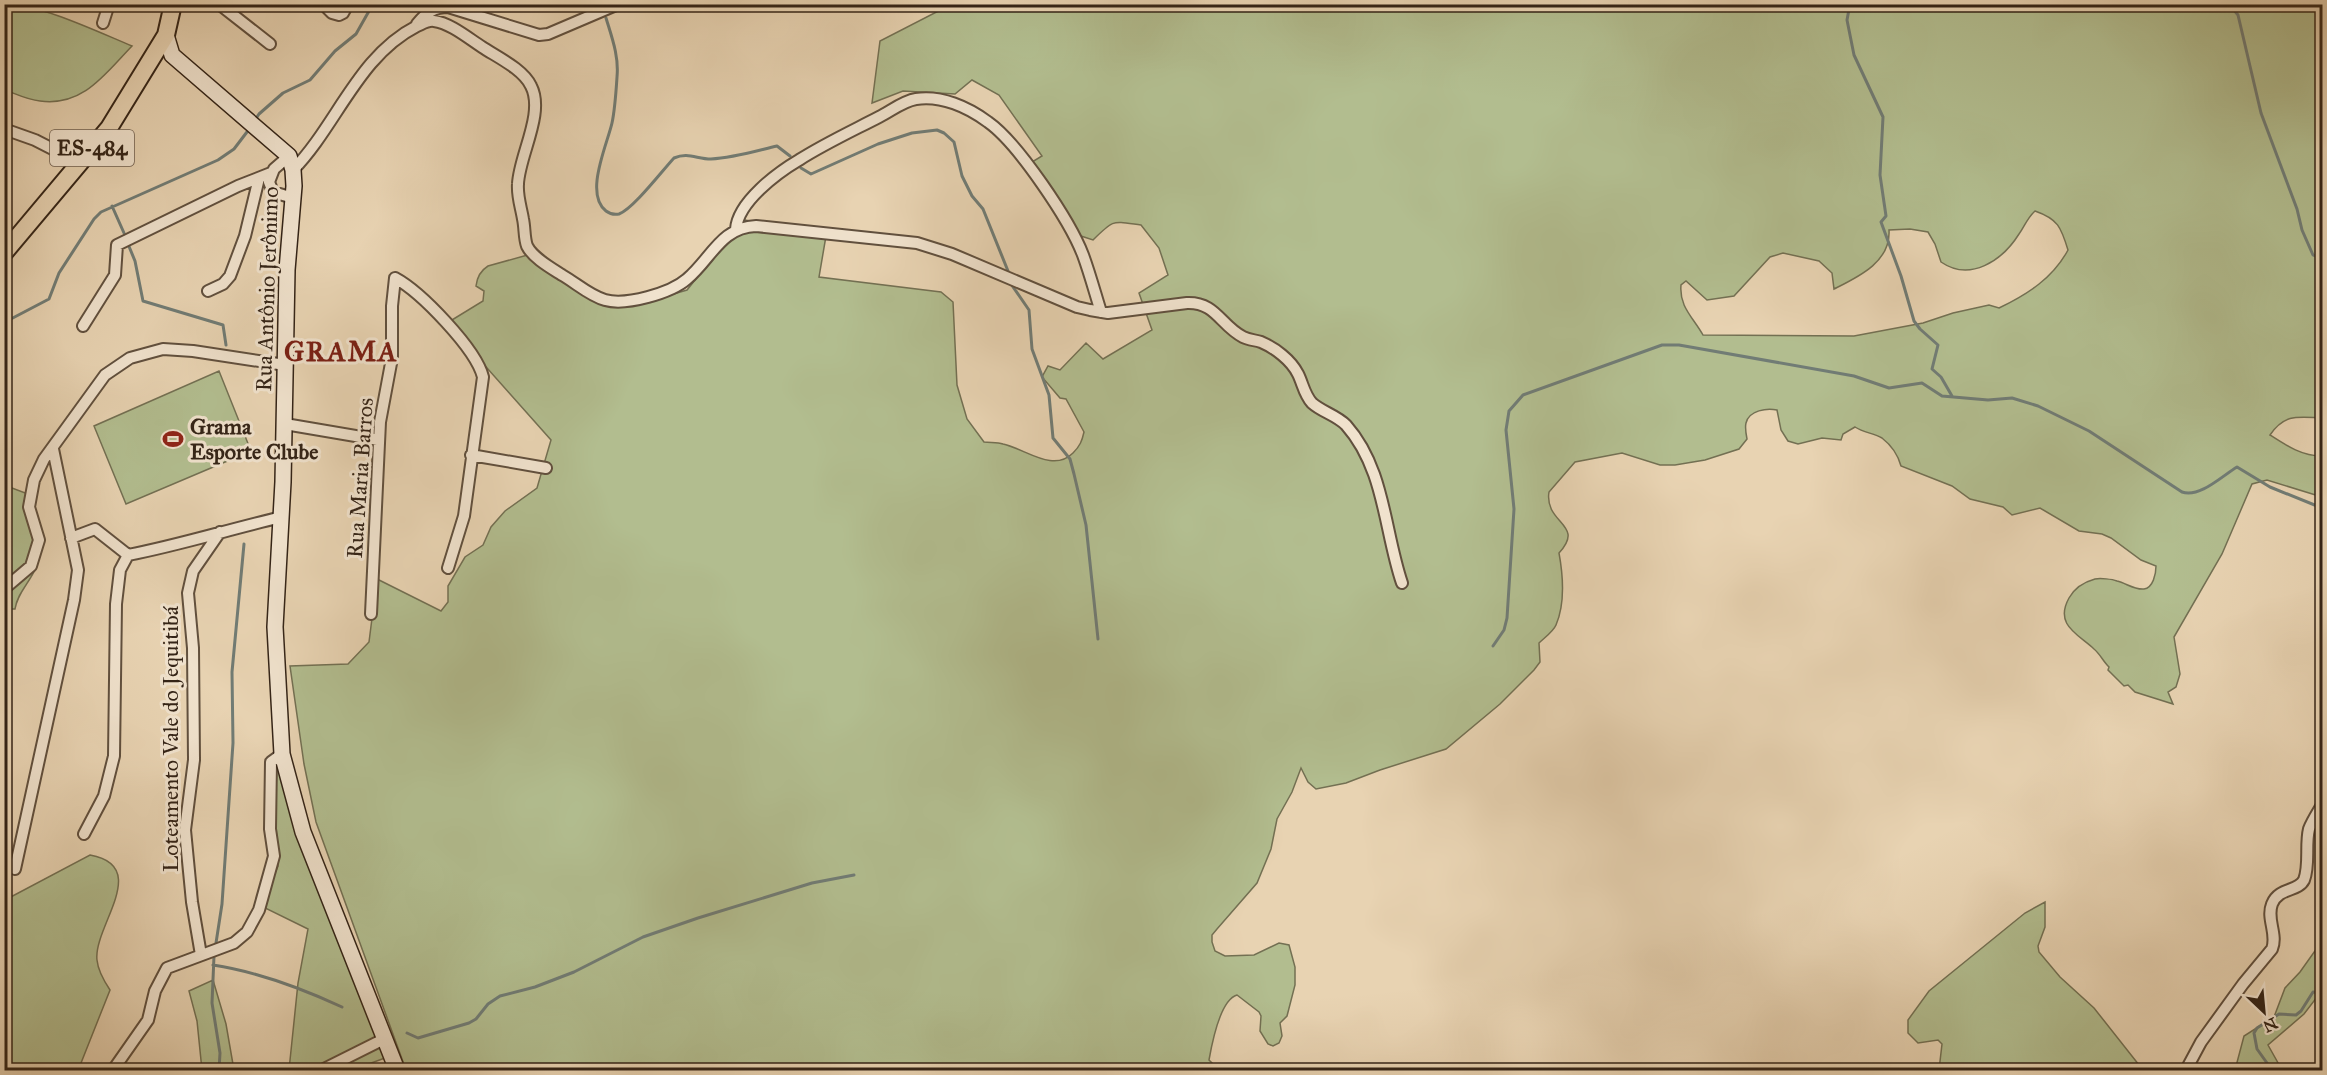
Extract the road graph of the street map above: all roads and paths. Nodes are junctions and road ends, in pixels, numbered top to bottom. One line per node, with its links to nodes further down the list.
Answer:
1 (108, 4): 7 (street)
2 (173, 4): 9 (main road)
3 (219, 4): 10 (street)
4 (323, 4): 5 (street)
5 (348, 4)
6 (616, 5): 8 (street)
7 (103, 23)
8 (414, 28): 13 (street); 17 (street)
9 (166, 35): 12 (main road, ES-484); 13 (main road)
10 (270, 44)
11 (4, 129): 12 (street)
12 (80, 162): 18 (main road, ES-484)
13 (291, 163): 14 (street); 16 (main road, Rua Antônio Jerônimo)
14 (271, 173): 15 (street); 16 (street)
15 (259, 178): 19 (street); 21 (street)
16 (293, 198): 22 (main road, Rua Antônio Jerônimo)
17 (736, 229): 20 (street); 20 (street)
18 (4, 253)
19 (208, 291)
20 (1101, 312): 33 (street)
21 (83, 326)
22 (285, 365): 23 (main road, Rua Antônio Jerônimo); 25 (street)
23 (285, 424): 24 (street); 28 (main road, Rua Antônio Jerônimo)
24 (379, 440): 26 (street, Rua Maria Barros); 35 (street, Rua Maria Barros)
25 (53, 449): 30 (street); 34 (street)
26 (471, 455): 27 (street); 32 (street, Rua Maria Barros)
27 (546, 468)
28 (282, 517): 29 (street); 36 (main road, Rua Antônio Jerônimo)
29 (220, 532): 31 (street); 40 (street, Loteamento Vale do Jequitibá)
30 (71, 538): 31 (street); 39 (street)
31 (128, 555): 38 (street)
32 (448, 568)
33 (1402, 583)
34 (4, 589)
35 (371, 614)
36 (282, 754): 40 (street); 41 (main road, Rua Antônio Jerônimo)
37 (2322, 805): 45 (street)
38 (84, 834)
39 (15, 869)
40 (201, 955): 42 (street)
41 (384, 1039): 43 (street); 44 (main road, Rua Antônio Jerônimo)
42 (113, 1071)
43 (322, 1071)
44 (397, 1071)
45 (2186, 1071)

